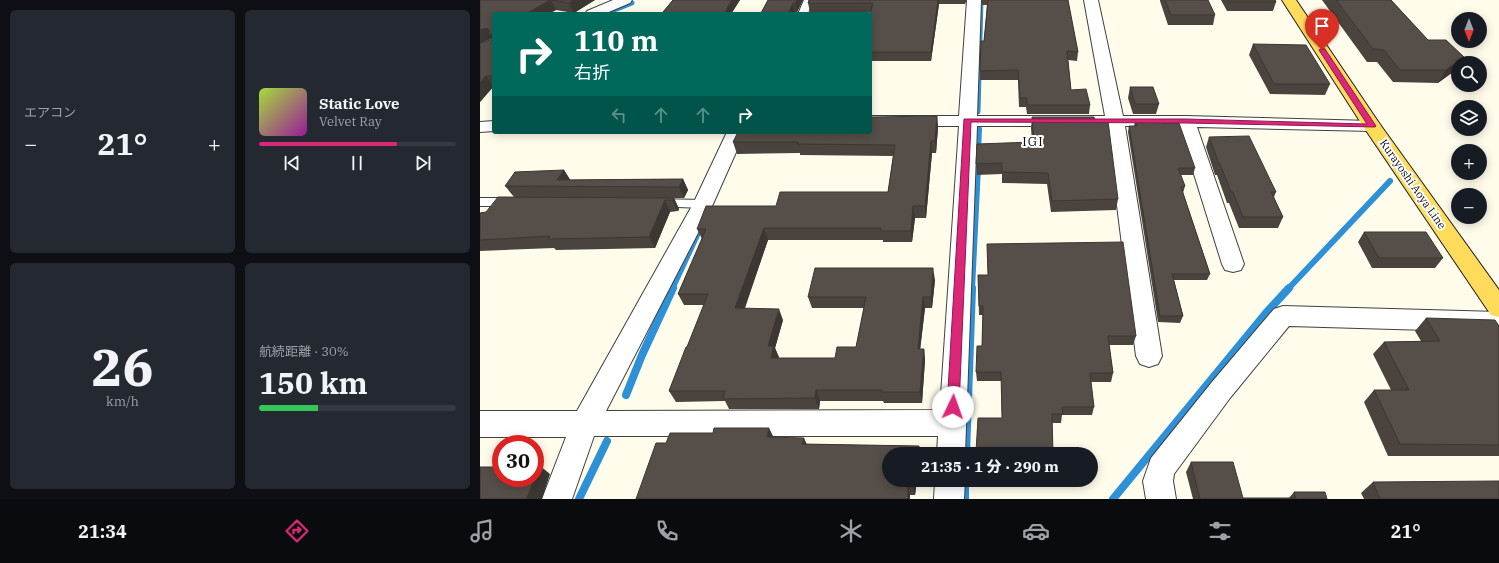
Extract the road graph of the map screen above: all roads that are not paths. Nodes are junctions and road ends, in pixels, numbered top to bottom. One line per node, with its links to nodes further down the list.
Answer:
1 (625, 0): 6 (street)
2 (808, 0): 7 (lane)
3 (974, 0): 8 (street)
4 (1091, 0): 10 (street)
5 (1289, 0): 13 (main road, Kurayoshi Aoya Line)
6 (597, 12)
7 (804, 12)
8 (967, 120): 9 (street); 10 (street); 24 (street)
9 (872, 121)
10 (1115, 121): 11 (street); 23 (street)
11 (1186, 121): 13 (street); 20 (street)
12 (492, 126): 14 (street)
13 (1372, 126): 21 (main road, Kurayoshi Aoya Line)
14 (480, 127)
15 (735, 134): 19 (street)
16 (480, 202): 17 (lane)
17 (528, 202)
18 (647, 203): 19 (lane)
19 (703, 204): 26 (street)
20 (1233, 264)
21 (1499, 308)
22 (1499, 322): 31 (street)
23 (1149, 356)
24 (952, 423): 26 (street); 27 (street)
25 (480, 424): 26 (street)
26 (584, 424): 29 (street)
27 (951, 447)
28 (950, 487): 30 (street)
29 (557, 499)
30 (949, 499)
31 (1161, 499)

